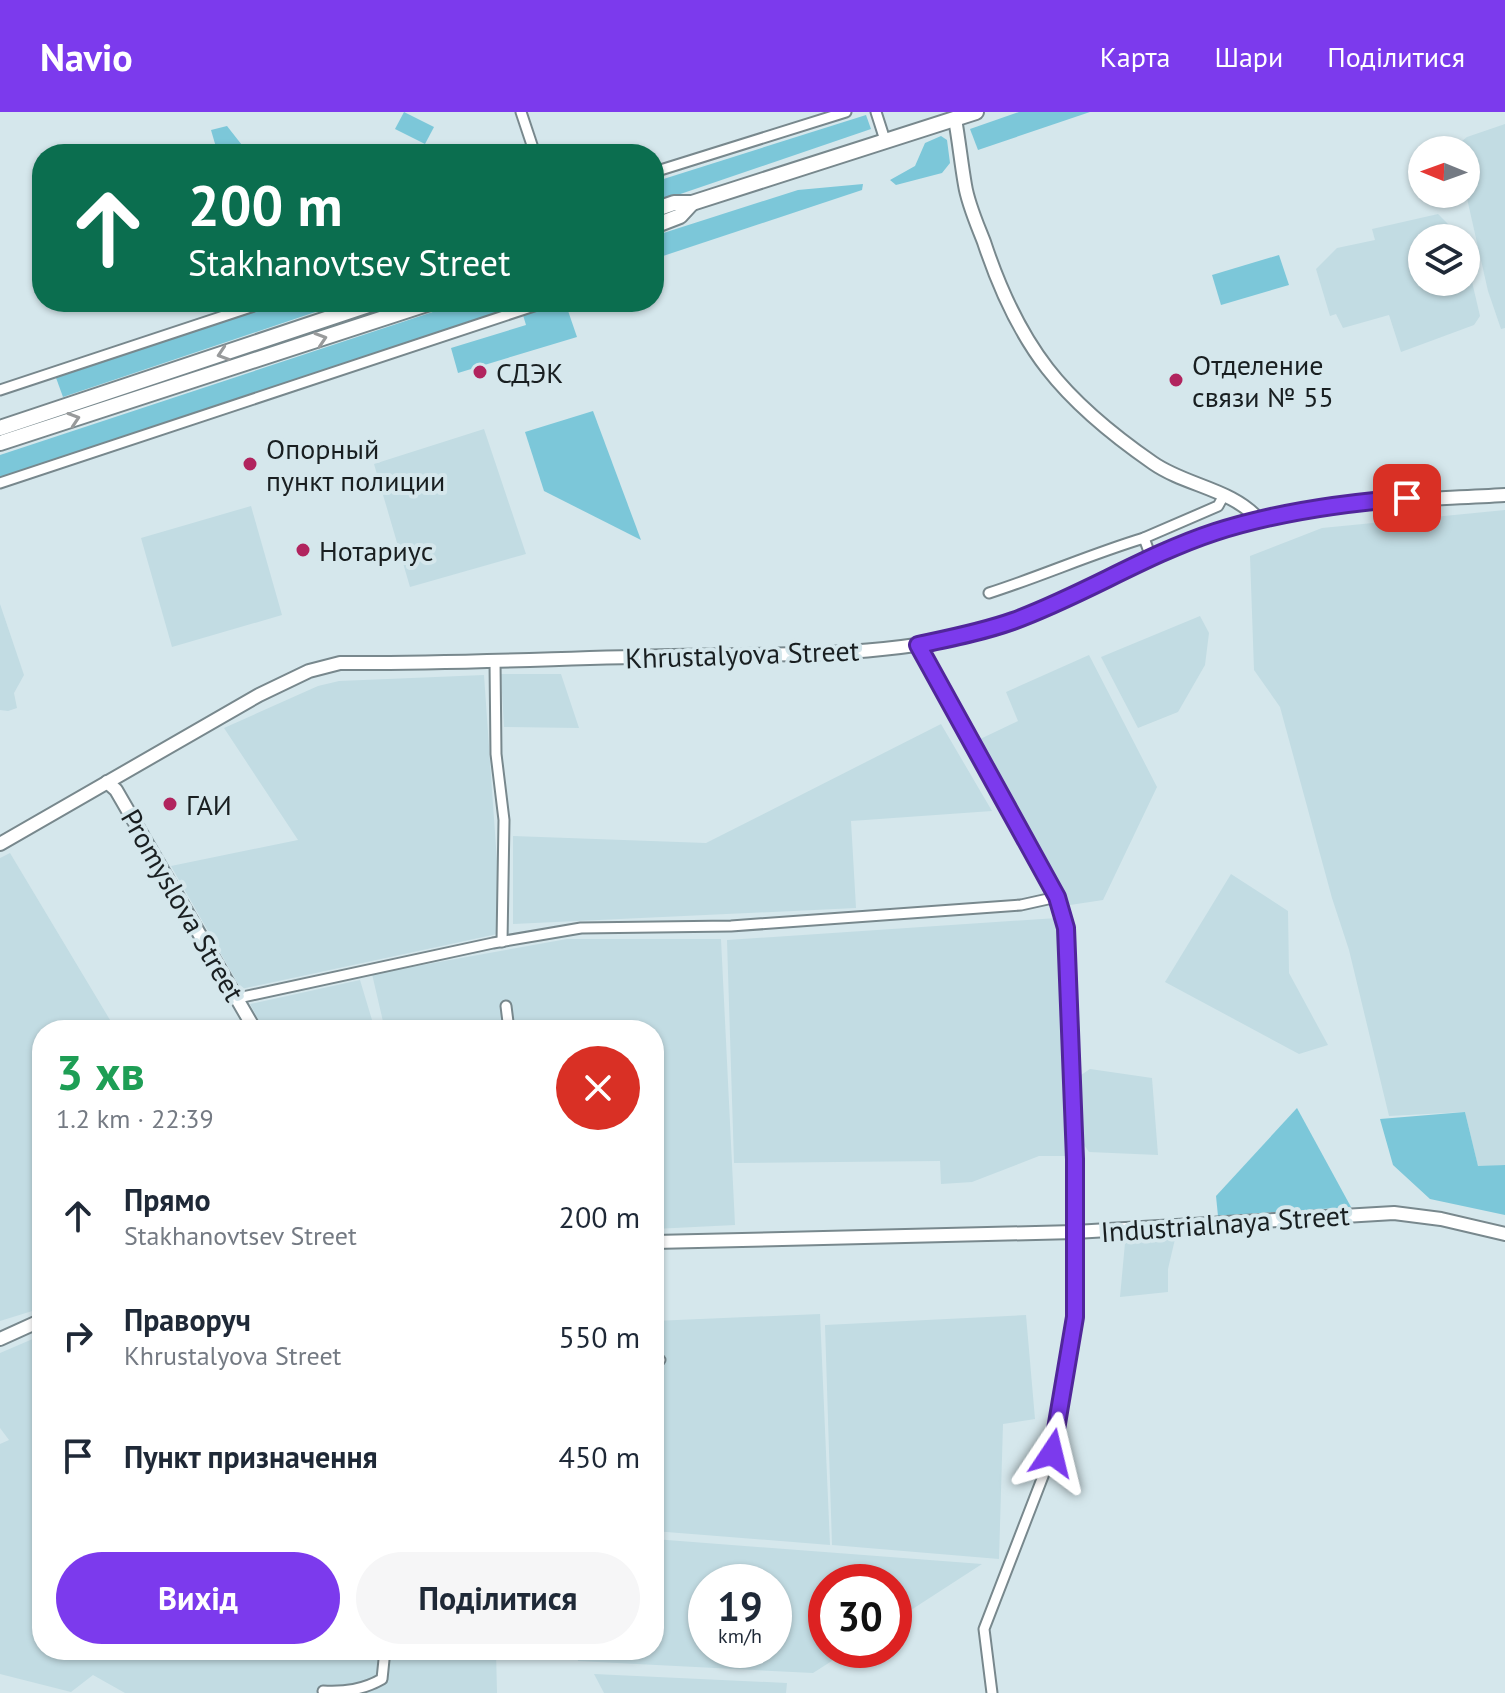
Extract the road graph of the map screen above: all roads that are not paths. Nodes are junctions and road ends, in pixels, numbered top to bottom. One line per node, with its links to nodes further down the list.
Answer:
1 (521, 112): 7 (street)
2 (846, 112): 8 (street)
3 (876, 112): 6 (street)
4 (976, 112): 5 (main road)
5 (954, 116): 6 (main road); 20 (main road)
6 (885, 140): 9 (main road)
7 (532, 144)
8 (664, 169)
9 (692, 203): 10 (main road); 11 (main road)
10 (664, 206)
11 (664, 222)
12 (236, 312): 16 (street)
13 (347, 312): 17 (main road, one-way to 17)
14 (402, 312): 18 (main road, one-way to 14)
15 (516, 312): 19 (street)
16 (0, 390)
17 (0, 428)
18 (0, 443)
19 (0, 483)
20 (1224, 495): 22 (main road); 23 (street)
21 (1505, 495): 22 (main road, Khrustalyova Street)
22 (1259, 520): 24 (main road, Khrustalyova Street)
23 (1144, 538): 24 (street); 25 (street)
24 (1151, 557): 26 (main road, Khrustalyova Street)
25 (989, 593)
26 (918, 645): 27 (main road, Khrustalyova Street); 30 (street)
27 (495, 661): 28 (main road, Khrustalyova Street); 31 (street)
28 (107, 782): 29 (main road, Khrustalyova Street); 32 (main road, Promyslova Street)
29 (0, 844)
30 (1057, 897): 31 (street); 36 (street)
31 (502, 942): 32 (street)
32 (238, 998): 34 (main road, Promyslova Street)
33 (506, 1006): 35 (street)
34 (250, 1020)
35 (508, 1020)
36 (1075, 1232): 37 (main road, Industrialnaya Street); 38 (main road, Industrialnaya Street); 43 (street)
37 (1505, 1234)
38 (664, 1242)
39 (32, 1325): 40 (main road)
40 (0, 1339)
41 (384, 1660): 42 (street)
42 (323, 1691)
43 (992, 1693)

